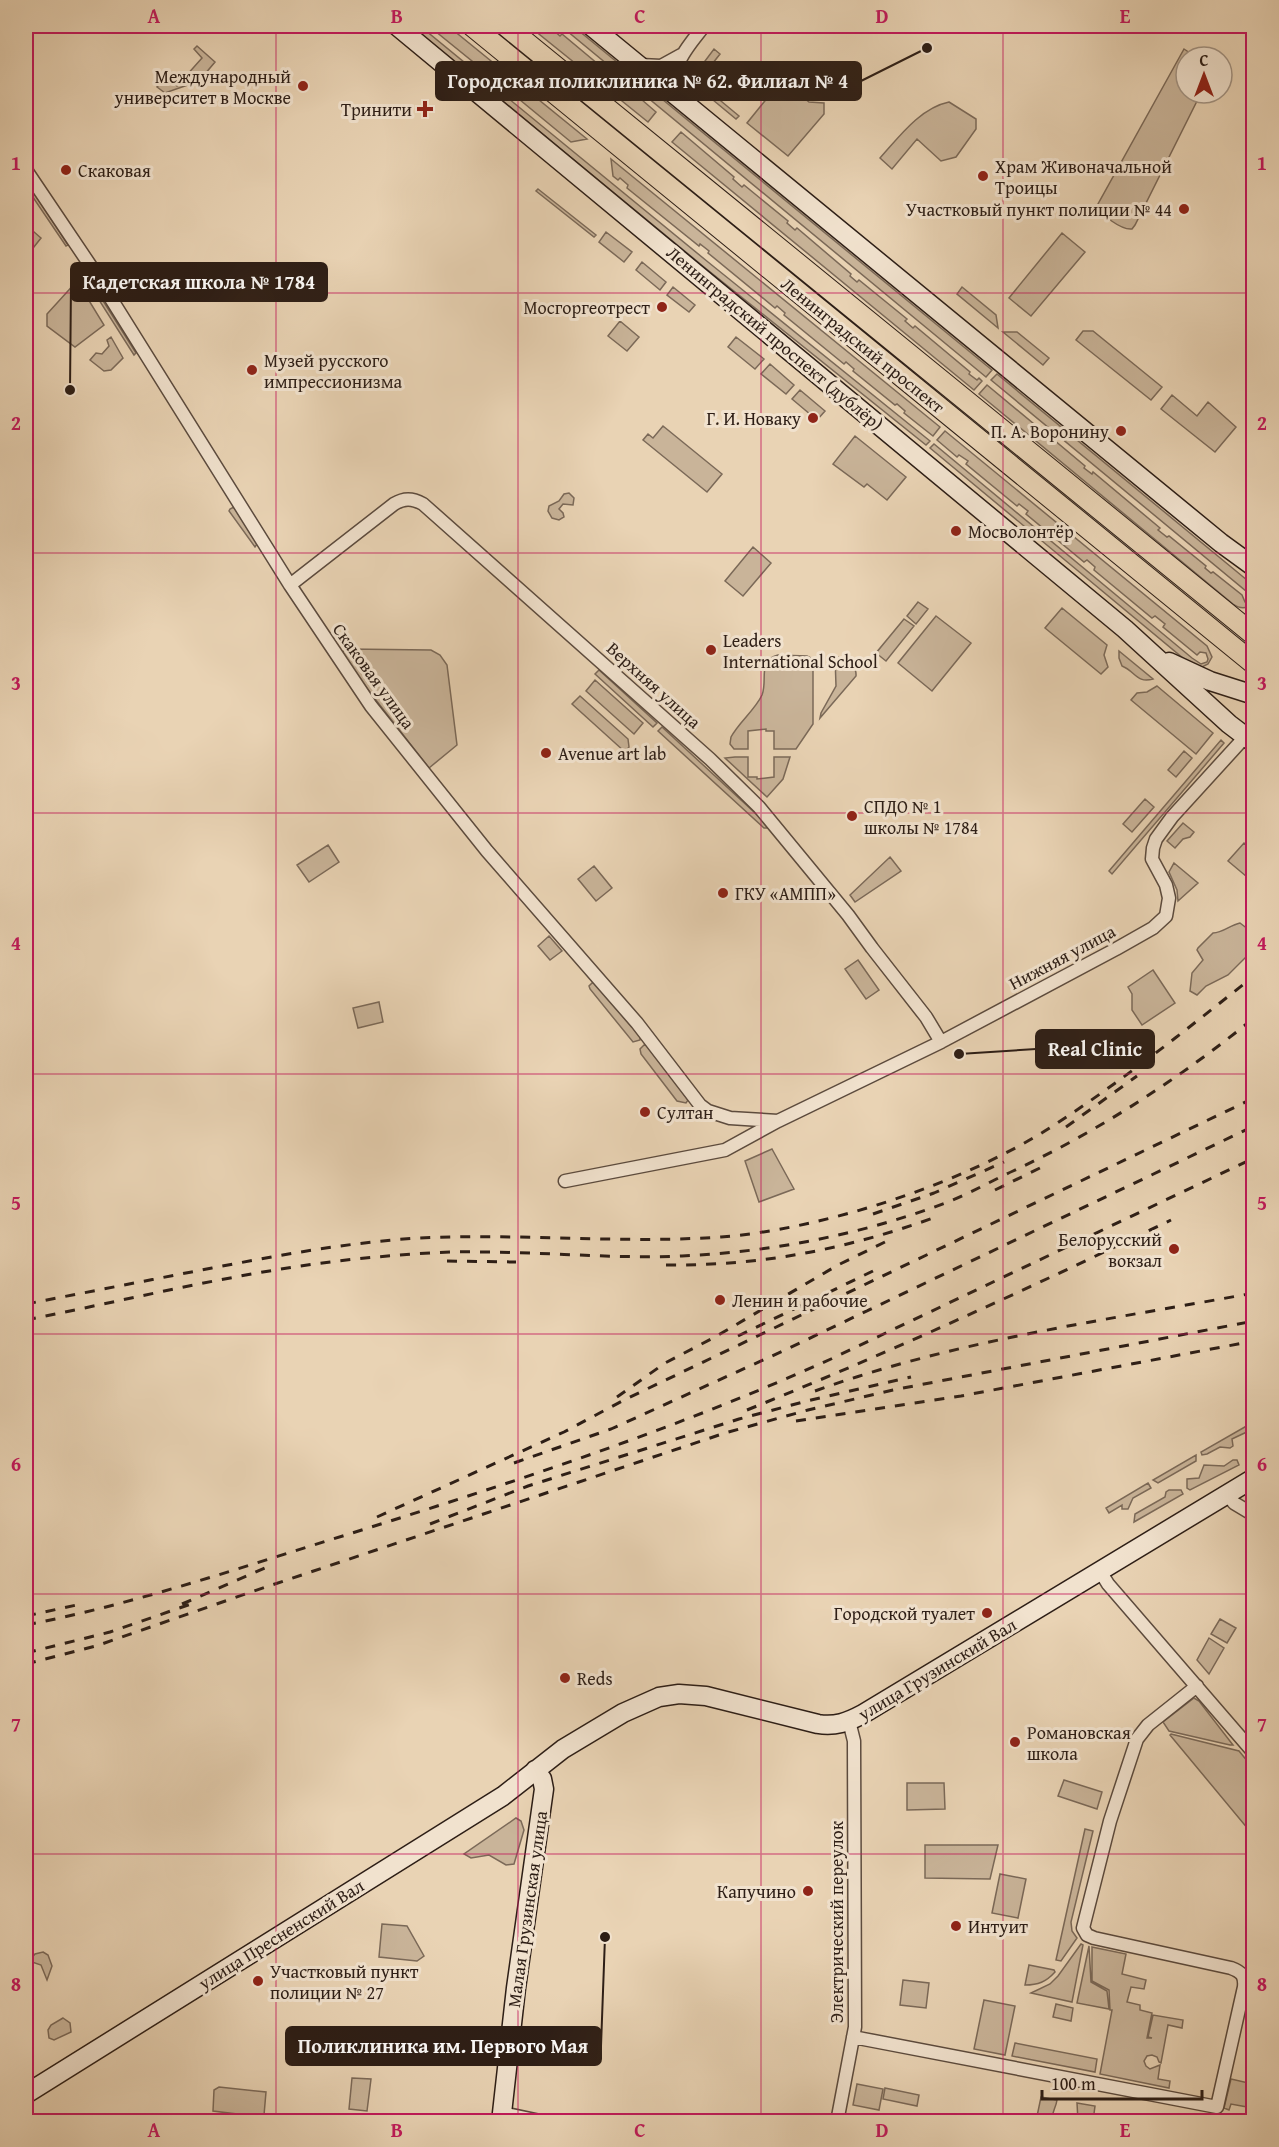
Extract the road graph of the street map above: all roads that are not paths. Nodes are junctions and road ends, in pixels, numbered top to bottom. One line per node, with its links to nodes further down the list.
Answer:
1 (397, 26): 15 (main road, Ленинградский проспект (дублёр))
2 (472, 26): 16 (main road, Ленинградский проспект)
3 (506, 26): 14 (main road, Ленинградский проспект)
4 (591, 26): 7 (main road)
5 (704, 26): 6 (street)
6 (681, 55): 7 (street); 8 (street)
7 (639, 65): 8 (main road)
8 (683, 101): 10 (main road)
9 (26, 170): 13 (street, Скаковая улица)
10 (1221, 543): 11 (main road); 12 (main road)
11 (1254, 567)
12 (1254, 577)
13 (290, 585): 19 (street, Верхняя улица); 20 (street, Скаковая улица)
14 (1254, 635)
15 (1152, 652): 17 (main road, Ленинградский проспект (дублёр)); 18 (main road, Ленинградский проспект (дублёр))
16 (1254, 664)
17 (1254, 695)
18 (1251, 737): 19 (street, Нижняя улица)
19 (941, 1042): 20 (street, Нижняя улица)
20 (775, 1121): 21 (street, Нижняя улица)
21 (565, 1181)
22 (1254, 1478): 23 (main road, улица Грузинский Вал)
23 (1227, 1494): 24 (street); 25 (main road, улица Грузинский Вал)
24 (1254, 1515)
25 (1100, 1571): 26 (street); 27 (main road, улица Грузинский Вал)
26 (1197, 1686): 28 (street); 30 (street)
27 (849, 1721): 29 (main road, улица Грузинский Вал); 30 (street, Электрический переулок)
28 (1254, 1753)
29 (535, 1770): 31 (main road, улица Пресненский Вал); 32 (main road, Малая Грузинская улица)
30 (854, 2037): 34 (street, Электрический переулок)
31 (26, 2094)
32 (501, 2117): 33 (street)
33 (545, 2121)
34 (837, 2121)

